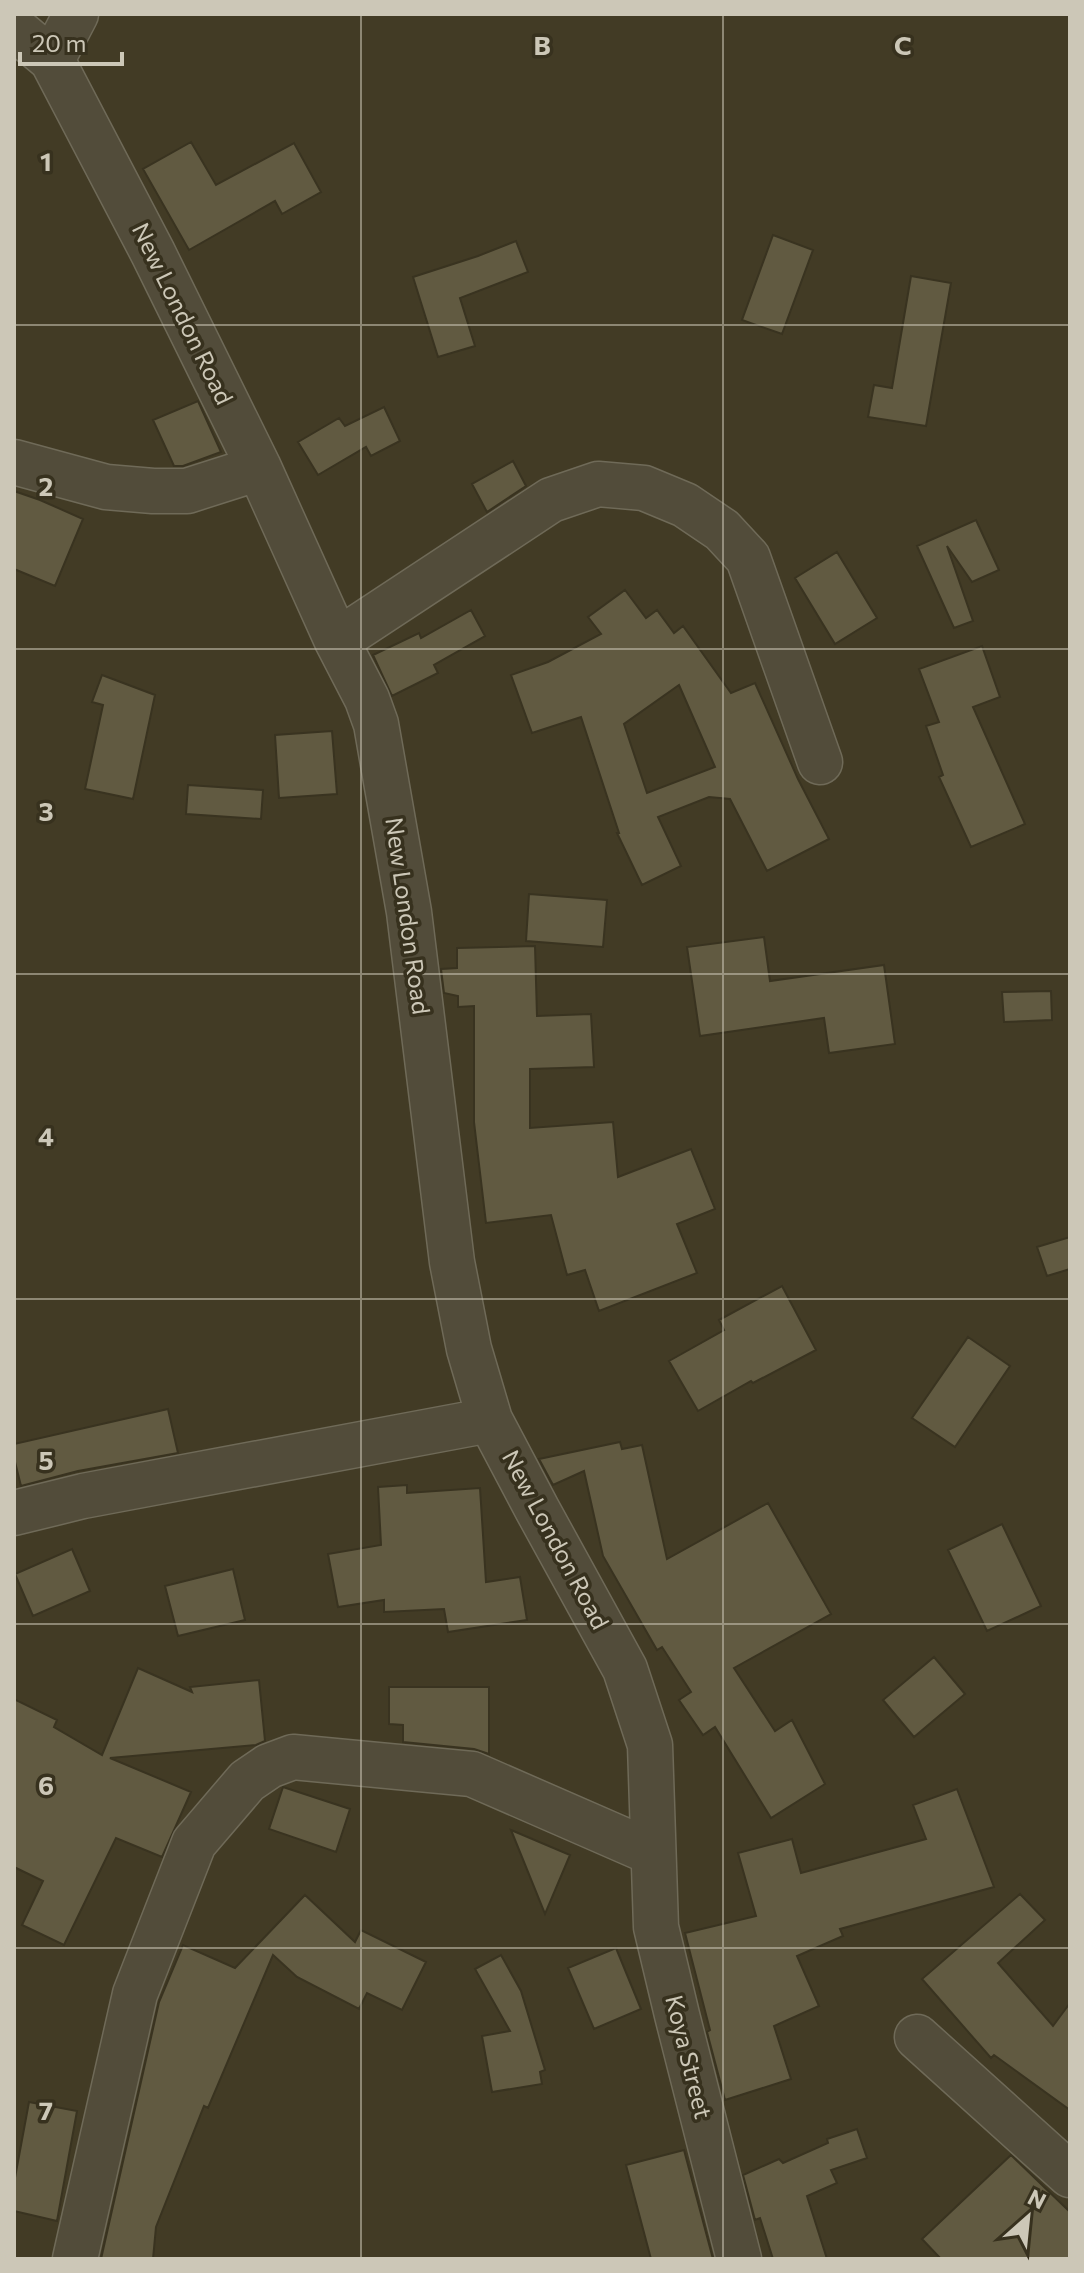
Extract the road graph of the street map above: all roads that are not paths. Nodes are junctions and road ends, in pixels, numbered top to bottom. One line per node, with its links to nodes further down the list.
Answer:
1 (76, 14): 3 (street)
2 (14, 28): 3 (street, New London Road)
3 (52, 60): 5 (street, New London Road)
4 (14, 462): 5 (street)
5 (259, 468): 6 (street, New London Road)
6 (337, 641): 7 (street); 8 (street, New London Road)
7 (820, 762)
8 (490, 1420): 9 (street); 10 (street, New London Road)
9 (14, 1513)
10 (653, 1853): 13 (street); 14 (street, Koya Street)
11 (917, 2037): 12 (street)
12 (1070, 2175)
13 (75, 2259)
14 (739, 2259)

